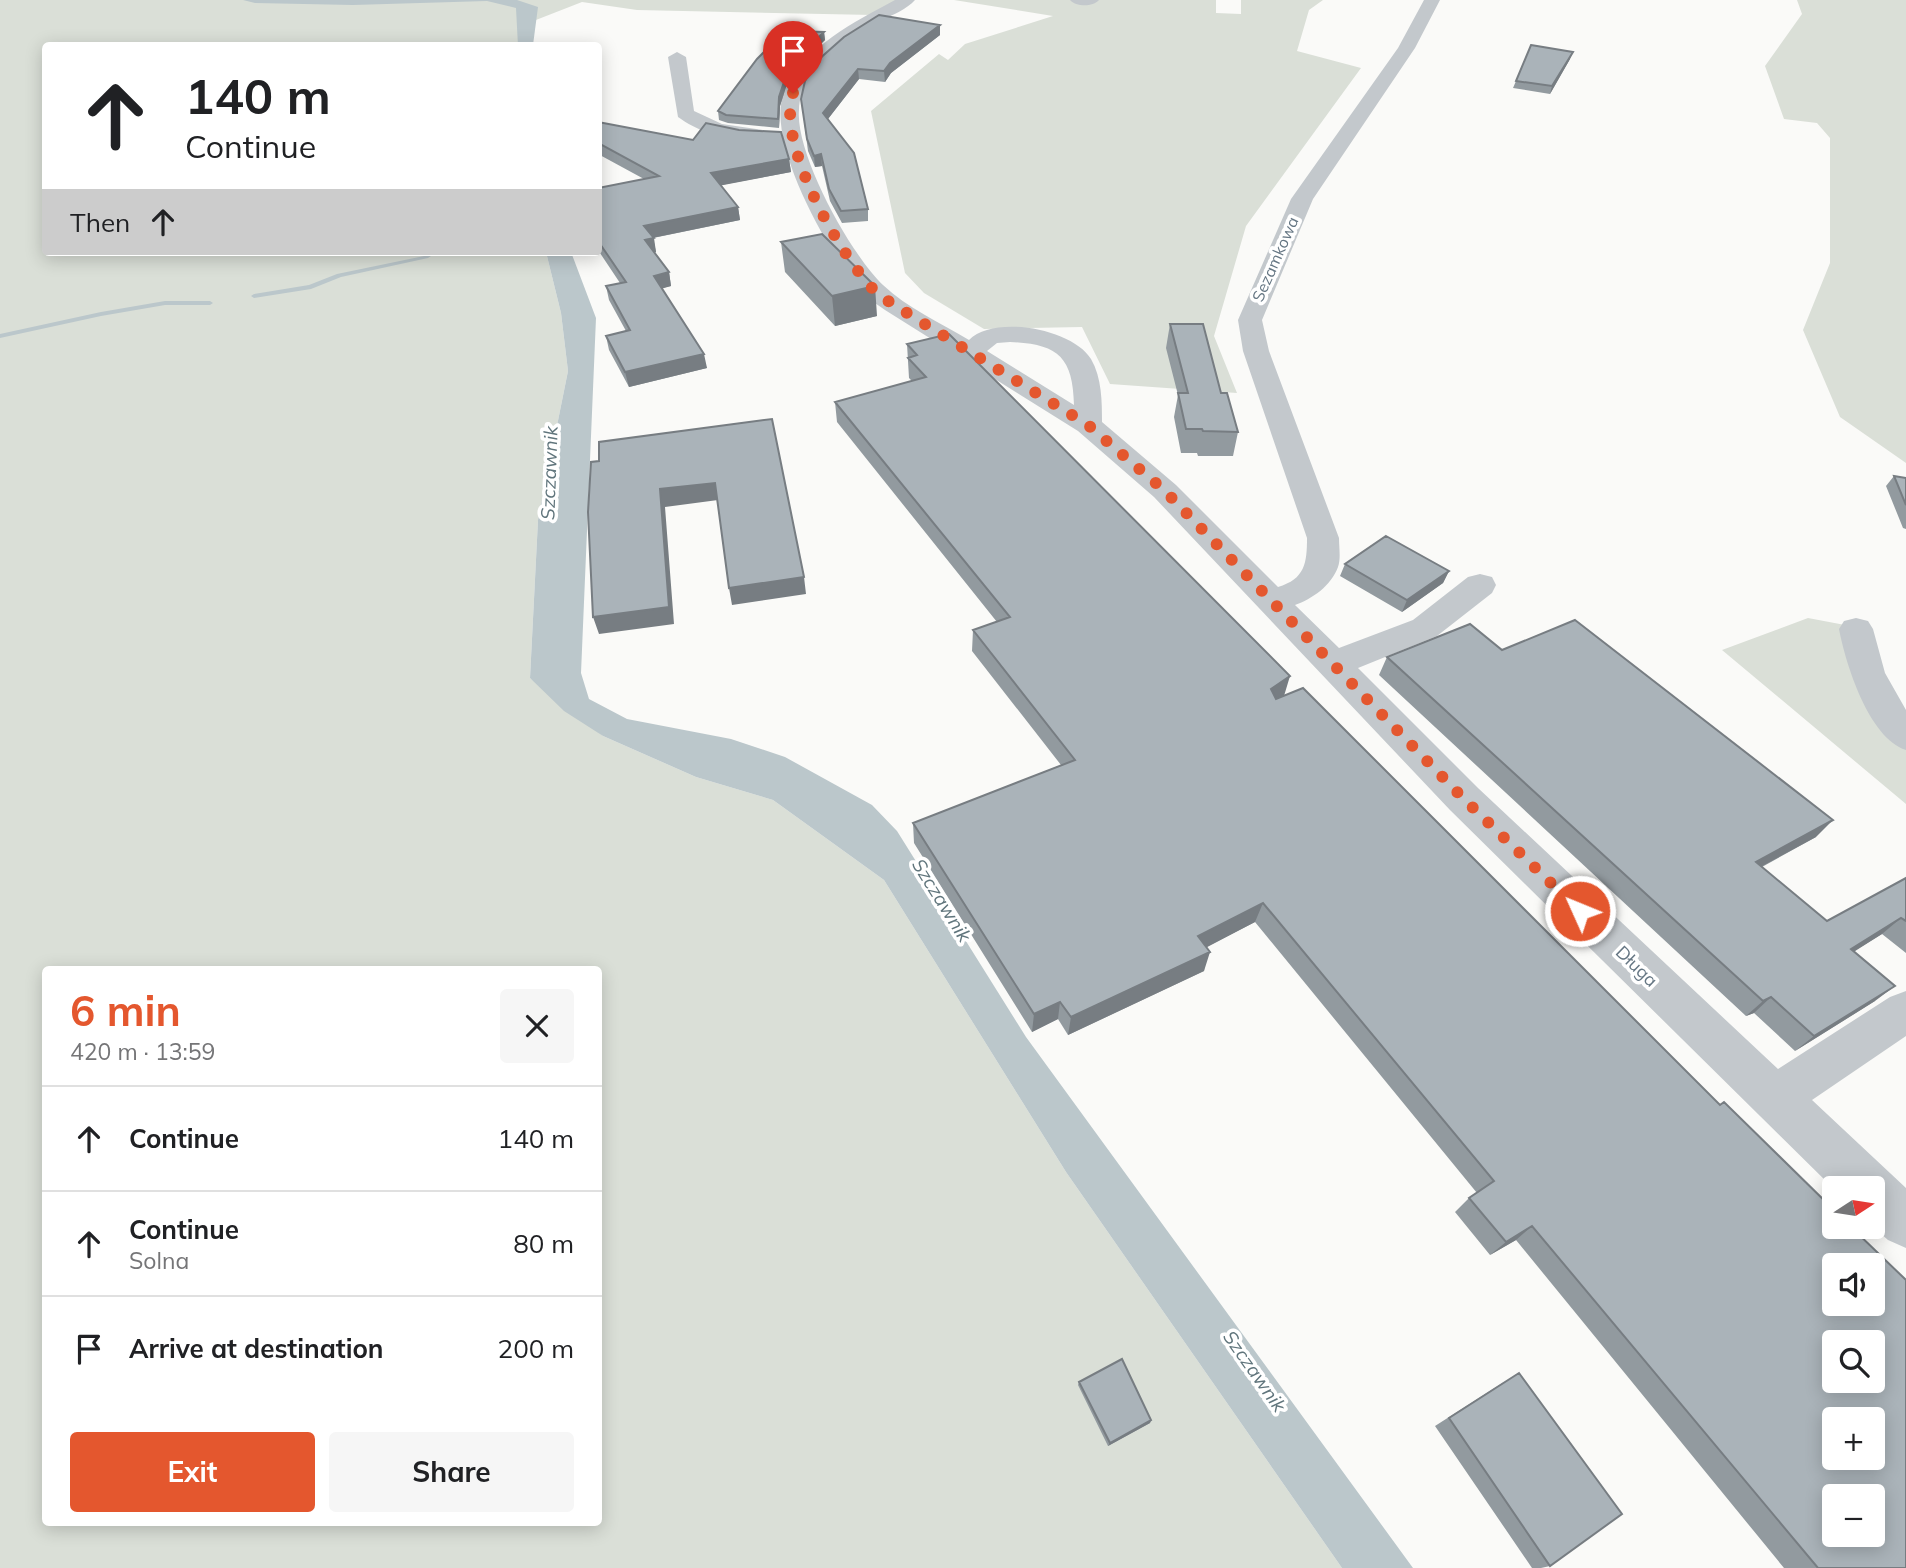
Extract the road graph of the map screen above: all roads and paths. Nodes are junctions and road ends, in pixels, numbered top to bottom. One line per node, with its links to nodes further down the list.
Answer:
1 (907, 0): 6 (street, Długa)
2 (1078, 0): 3 (street)
3 (1091, 0)
4 (1432, 0): 10 (street, Sezamkowa)
5 (677, 57): 6 (street)
6 (793, 136): 7 (street, Długa)
7 (965, 348): 8 (street, Długa); 8 (street)
8 (1088, 425): 10 (street, Długa)
9 (1480, 585): 12 (street)
10 (1272, 601): 12 (street, Długa)
11 (1857, 629): 13 (street)
12 (1333, 664): 15 (street, Długa)
13 (1906, 736)
14 (1906, 1011): 15 (street)
15 (1774, 1098): 16 (street, Długa)
16 (1856, 1176)
17 (1885, 1203): 18 (street, Długa)
18 (1906, 1222)

